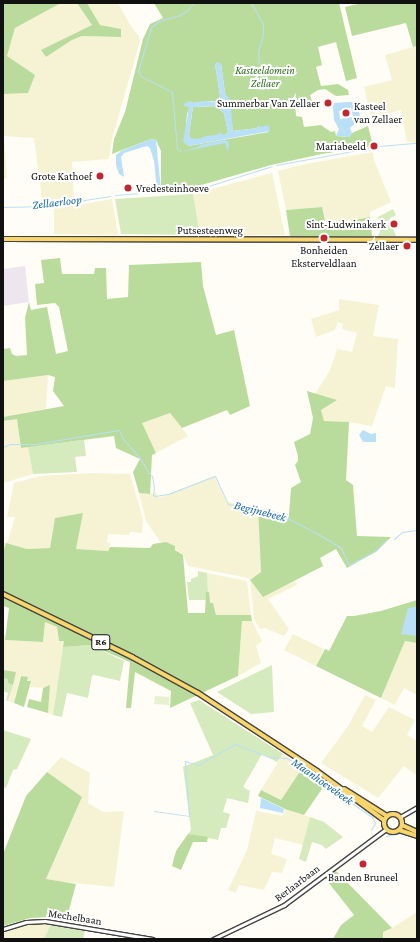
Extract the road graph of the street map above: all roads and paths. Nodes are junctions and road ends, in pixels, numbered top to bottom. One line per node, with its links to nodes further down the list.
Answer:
1 (3, 239): 2 (main road, Putsesteenweg)
2 (417, 240)
3 (3, 594): 5 (main road, R6)
4 (417, 807): 6 (street)
5 (386, 818): 6 (main road, R6); 8 (main road)
6 (400, 818): 7 (main road)
7 (402, 825): 9 (main road); 10 (main road)
8 (386, 829): 9 (main road); 15 (street, Berlaarbaan)
9 (399, 830): 11 (main road)
10 (417, 832)
11 (417, 836)
12 (3, 929): 13 (street, Mechelbaan)
13 (147, 938): 14 (street, Mechelbaan)
14 (152, 939)
15 (215, 939)

